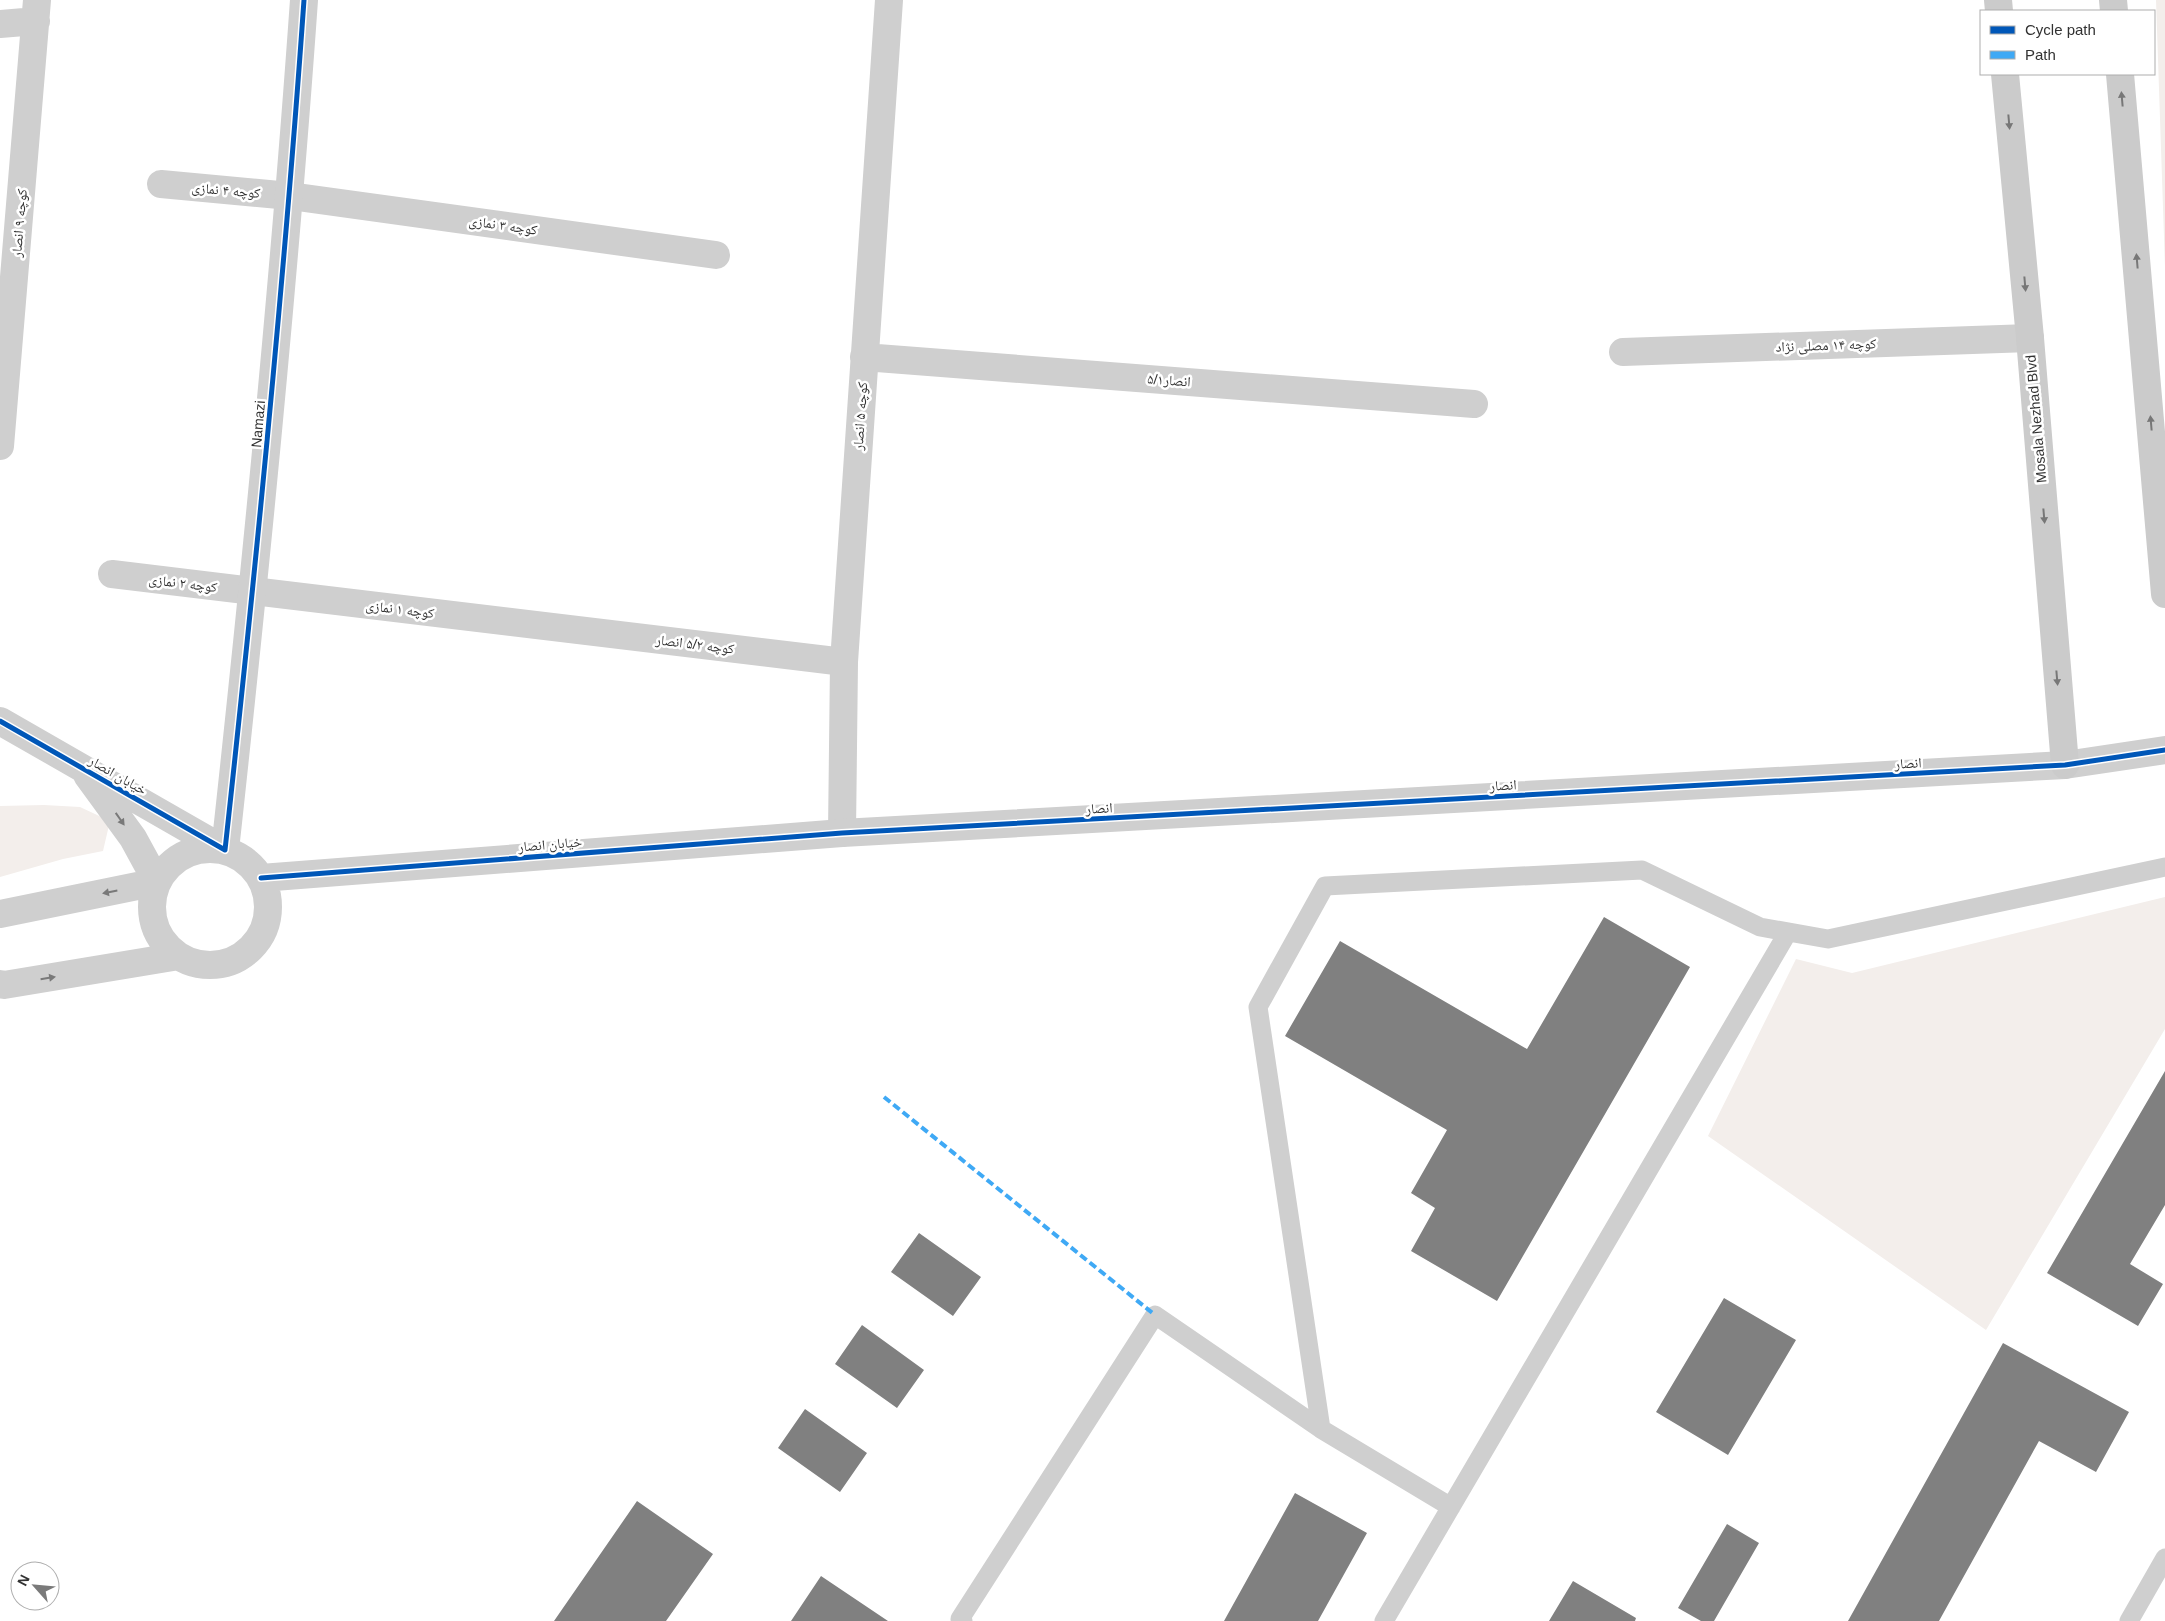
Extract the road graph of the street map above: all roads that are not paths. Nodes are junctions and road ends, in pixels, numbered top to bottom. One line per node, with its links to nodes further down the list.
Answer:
1 (304, 0): 8 (street, Namazi)
2 (889, 0): 13 (street, کوچه ۵ انصار)
3 (36, 11): 4 (street); 10 (street, کوچه ۹ انصار)
4 (0, 24)
5 (2005, 75): 11 (main road, Mosala Nezhad Blvd, one-way to 11)
6 (2120, 75): 16 (main road, one-way to 6)
7 (161, 184): 8 (street, کوچه ۴ نمازی)
8 (290, 196): 9 (street, کوچه ۳ نمازی); 18 (street, Namazi)
9 (716, 255)
10 (5, 337): 15 (street, کوچه ۹ انصار)
11 (2030, 338): 12 (street, کوچه ۱۴ مصلی نژاد); 24 (main road, Mosala Nezhad Blvd, one-way to 24)
12 (1622, 352)
13 (864, 357): 14 (street, انصار۵/۱); 21 (street, کوچه ۵ انصار)
14 (1474, 404)
15 (0, 446)
16 (2160, 461): 19 (main road)
17 (112, 574): 18 (street, کوچه ۲ نمازی)
18 (254, 592): 20 (street, کوچه ۱ نمازی); 27 (street, Namazi)
19 (2165, 594)
20 (547, 626): 21 (street, کوچه ۵/۲ انصار)
21 (844, 662): 26 (street, کوچه ۵ انصار)
22 (0, 721): 25 (street, خیابان انصار)
23 (2165, 750): 24 (street, انصار)
24 (2065, 765): 26 (street, انصار)
25 (80, 766): 27 (street, خیابان انصار); 30 (street, خیابان انصار, one-way to 30)
26 (842, 833): 29 (street, خیابان انصار)
27 (225, 850): 29 (street); 30 (street)
28 (2165, 867): 32 (lane)
29 (261, 878): 33 (street)
30 (157, 882): 31 (street, one-way to 31); 33 (street)
31 (0, 914)
32 (1788, 932): 35 (lane); 36 (lane)
33 (179, 956): 34 (street, one-way to 33)
34 (0, 984)
35 (1320, 1429): 36 (lane); 38 (lane)
36 (1451, 1507): 39 (lane)
37 (2165, 1558): 40 (lane)
38 (964, 1621)
39 (1384, 1621)
40 (2129, 1621)

